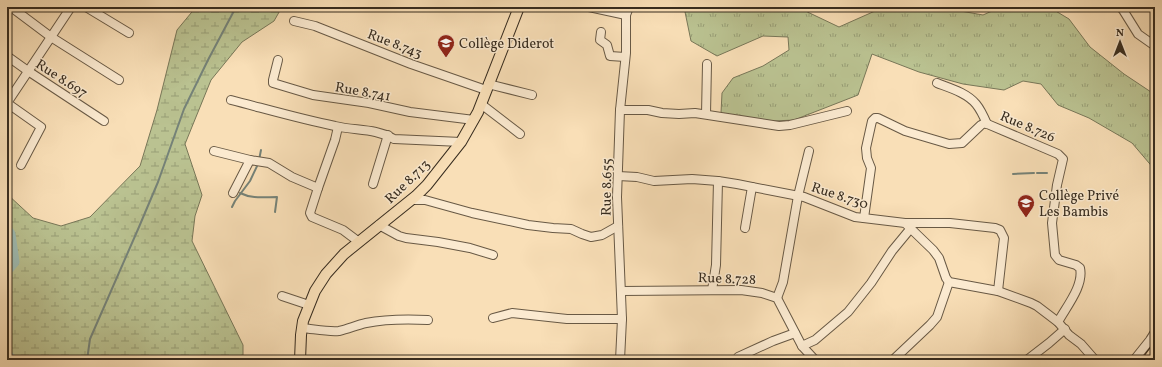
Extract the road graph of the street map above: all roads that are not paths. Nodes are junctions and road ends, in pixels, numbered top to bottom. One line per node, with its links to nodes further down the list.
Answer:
1 (11, 7): 14 (street)
2 (71, 7): 14 (street)
3 (86, 7): 13 (street)
4 (177, 7): 5 (street)
5 (180, 7)
6 (520, 7): 23 (main road, Rue 8.713)
7 (589, 7): 10 (street)
8 (629, 7): 10 (street, Rue 8.655)
9 (1120, 7): 15 (street)
10 (626, 15): 17 (street, Rue 8.655)
11 (294, 21): 23 (street, Rue 8.743)
12 (601, 32): 17 (street)
13 (129, 33)
14 (51, 37): 20 (street); 21 (street)
15 (1155, 46)
16 (7, 56): 20 (street, Rue 8.697)
17 (625, 57): 28 (street, Rue 8.655)
18 (278, 60): 31 (street, Rue 8.741)
19 (707, 64): 30 (street)
20 (28, 71): 26 (street); 32 (street, Rue 8.697)
21 (119, 80)
22 (937, 84): 33 (street)
23 (487, 87): 24 (street, Rue 8.743); 27 (main road, Rue 8.713)
24 (532, 95)
25 (231, 100): 34 (street)
26 (7, 103): 41 (street)
27 (482, 104): 31 (main road, Rue 8.713); 35 (street)
28 (620, 110): 30 (street); 42 (street, Rue 8.655)
29 (847, 111): 30 (street)
30 (706, 114)
31 (474, 120): 37 (main road, Rue 8.713)
32 (104, 121)
33 (987, 124): 50 (street, Rue 8.726); 67 (street, Rue 8.726)
34 (338, 127): 36 (street); 46 (street)
35 (520, 134)
36 (388, 135): 37 (street); 44 (street)
37 (461, 142): 49 (main road, Rue 8.713)
38 (214, 151): 40 (street)
39 (809, 151): 48 (street)
40 (250, 160): 46 (street); 47 (street)
41 (21, 165)
42 (618, 176): 43 (street, Rue 8.730); 52 (street, Rue 8.655)
43 (718, 181): 45 (street, Rue 8.730); 58 (street)
44 (373, 184)
45 (752, 187): 48 (street, Rue 8.730); 54 (street)
46 (318, 188): 55 (street)
47 (233, 193)
48 (798, 196): 50 (street, Rue 8.730); 62 (street)
49 (412, 200): 51 (main road, Rue 8.713); 52 (street)
50 (864, 218): 53 (street, Rue 8.730)
51 (379, 226): 55 (main road, Rue 8.713); 56 (street)
52 (618, 226): 59 (street, Rue 8.655)
53 (908, 226): 57 (street); 60 (street, Rue 8.730); 72 (street)
54 (745, 228)
55 (359, 242): 63 (main road, Rue 8.713)
56 (493, 255)
57 (949, 282): 60 (street); 75 (street)
58 (712, 290): 59 (street, Rue 8.728); 62 (street, Rue 8.728)
59 (621, 291): 65 (street, Rue 8.655)
60 (998, 291): 67 (street)
61 (282, 296): 63 (street)
62 (777, 298): 71 (street)
63 (309, 305): 68 (main road, Rue 8.713)
64 (493, 318): 65 (street)
65 (622, 319): 77 (street, Rue 8.655)
66 (428, 320): 68 (street)
67 (1058, 322): 69 (street)
68 (302, 328): 76 (main road, Rue 8.713)
69 (1064, 329): 79 (street); 80 (street)
70 (1155, 332): 81 (street)
71 (796, 333): 72 (street); 74 (street)
72 (802, 346): 78 (street)
73 (1155, 352): 82 (highway)
74 (738, 357)
75 (899, 358)
76 (300, 360)
77 (620, 360)
78 (815, 360)
79 (1027, 360)
80 (1095, 360)
81 (1134, 360)
82 (1149, 360)

